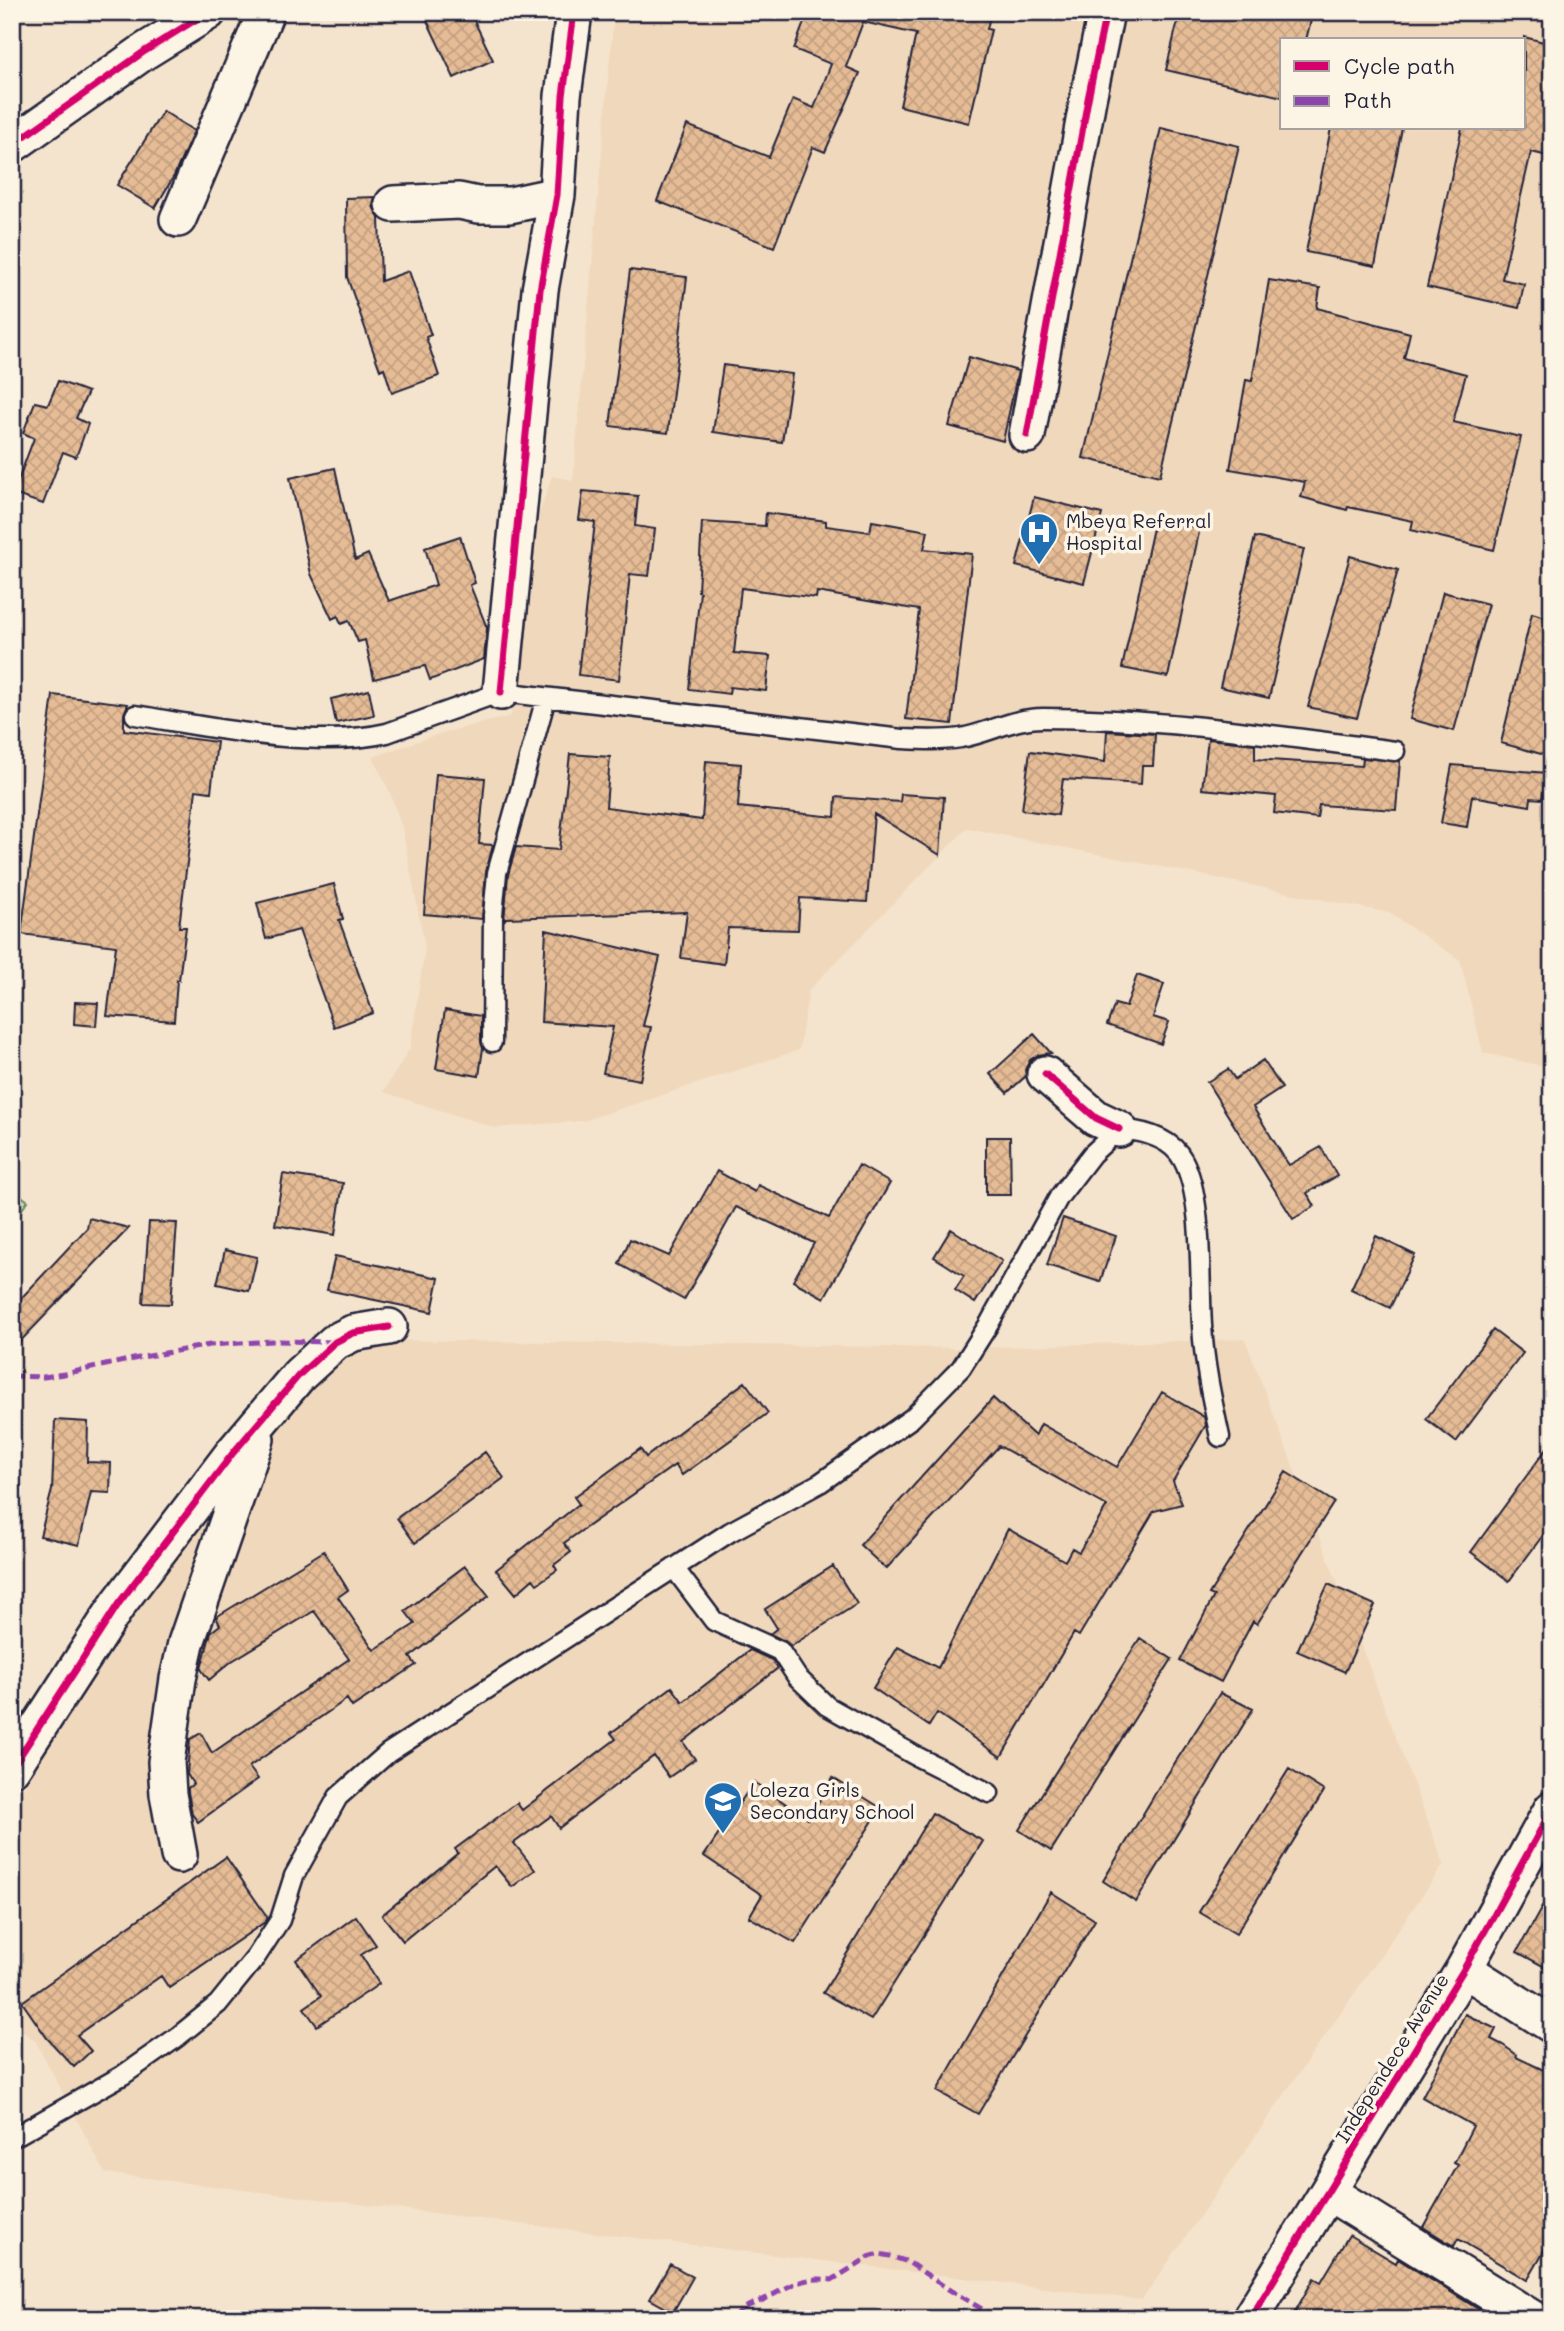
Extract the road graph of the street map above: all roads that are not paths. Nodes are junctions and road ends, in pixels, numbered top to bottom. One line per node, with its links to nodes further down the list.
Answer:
1 (208, 12): 5 (street)
2 (267, 12): 8 (street)
3 (574, 12): 6 (street)
4 (1106, 12): 9 (street)
5 (12, 145)
6 (557, 195): 7 (street); 10 (street)
7 (393, 204)
8 (178, 219)
9 (1027, 435)
10 (501, 692): 11 (lane); 12 (lane)
11 (546, 698): 13 (lane); 14 (lane)
12 (135, 715)
13 (1395, 751)
14 (492, 1042)
15 (1045, 1074): 16 (street)
16 (1119, 1129): 19 (lane); 20 (lane)
17 (389, 1327): 18 (street)
18 (263, 1418): 21 (street); 24 (street)
19 (1220, 1437)
20 (674, 1568): 22 (lane); 27 (lane)
21 (12, 1768)
22 (989, 1793)
23 (1552, 1809): 25 (street, Independece Avenue)
24 (179, 1855)
25 (1464, 1969): 26 (street); 28 (street, Independece Avenue)
26 (1552, 2025)
27 (12, 2138)
28 (1328, 2192): 30 (street, Independece Avenue); 31 (street)
29 (1552, 2299): 32 (street)
30 (1250, 2319)
31 (1533, 2319)
32 (1540, 2319)

